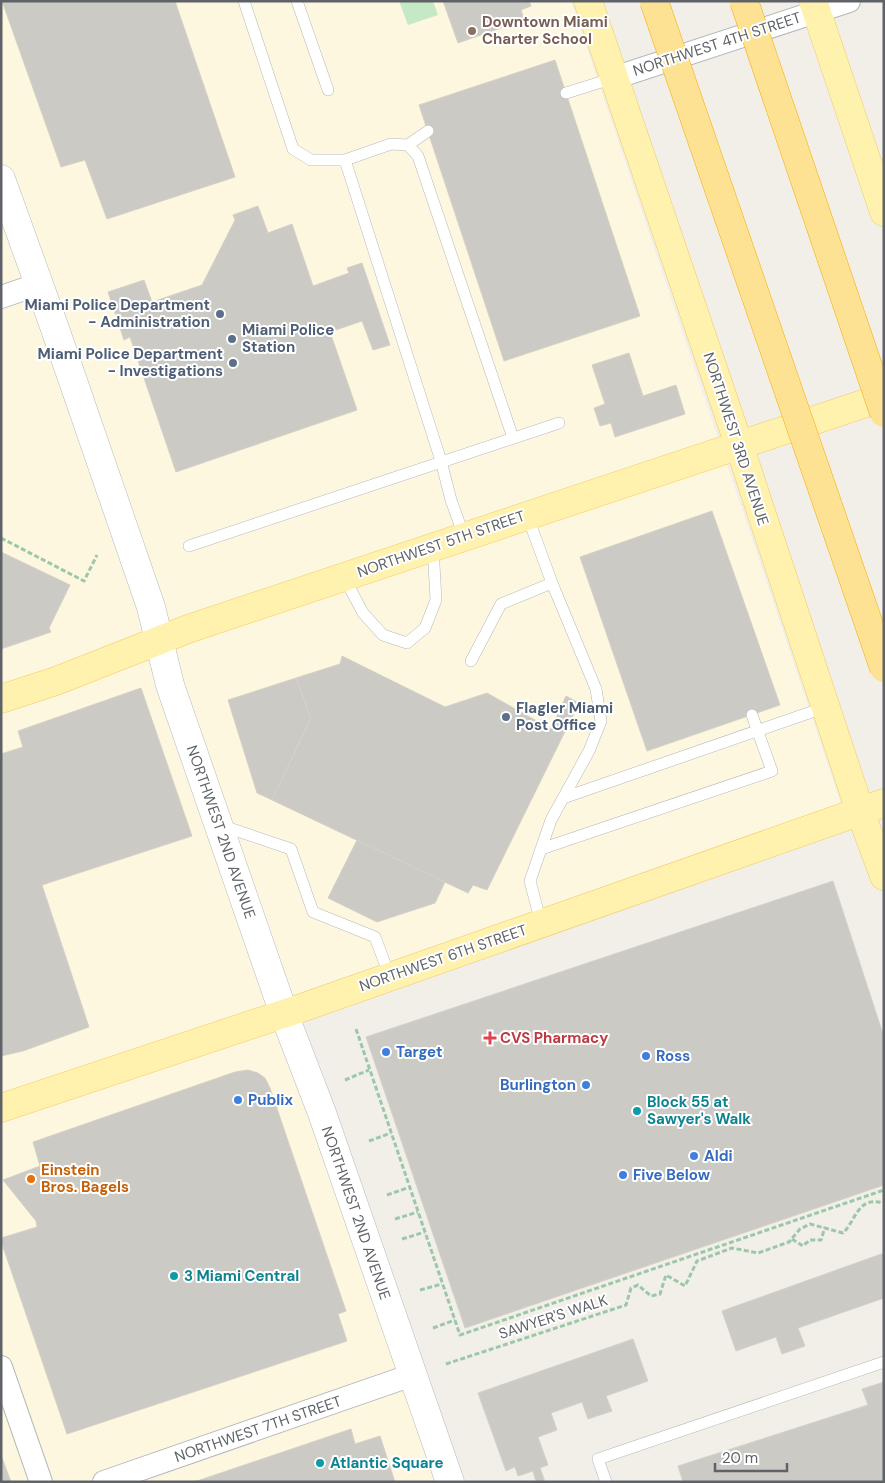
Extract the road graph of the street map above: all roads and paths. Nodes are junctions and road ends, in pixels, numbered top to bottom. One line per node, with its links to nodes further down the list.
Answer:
1 (244, 1): 13 (lane)
2 (297, 1): 9 (lane)
3 (588, 1): 8 (main road, NORTHWEST 3RD AVENUE)
4 (654, 1): 34 (highway, bridge)
5 (744, 1): 19 (highway, bridge)
6 (849, 1): 7 (street, NORTHWEST 4TH STREET)
7 (815, 6): 8 (street, NORTHWEST 4TH STREET); 15 (main road)
8 (614, 78): 10 (lane); 22 (main road, NORTHWEST 3RD AVENUE)
9 (328, 90)
10 (566, 93)
11 (428, 131): 12 (lane)
12 (408, 145): 13 (lane); 21 (lane)
13 (345, 160): 23 (lane)
14 (1, 178): 16 (street, NORTHWEST 2ND AVENUE)
15 (884, 212)
16 (39, 284): 17 (street); 32 (street, NORTHWEST 2ND AVENUE)
17 (1, 297)
18 (884, 397): 22 (main road, NORTHWEST 5TH STREET)
19 (884, 413)
20 (559, 424): 21 (lane)
21 (513, 438): 23 (lane)
22 (739, 446): 24 (main road, NORTHWEST 5TH STREET); 36 (main road, NORTHWEST 3RD AVENUE)
23 (441, 461): 25 (lane); 27 (lane)
24 (527, 515): 25 (main road, NORTHWEST 5TH STREET); 31 (lane)
25 (464, 536): 28 (main road, NORTHWEST 5TH STREET)
26 (1, 538): 29 (path)
27 (188, 546)
28 (433, 546): 30 (main road, NORTHWEST 5TH STREET); 30 (lane)
29 (97, 555)
30 (344, 577): 32 (main road, NORTHWEST 5TH STREET)
31 (552, 583): 33 (lane); 39 (lane)
32 (159, 639): 35 (main road, NORTHWEST 5TH STREET); 41 (street, NORTHWEST 2ND AVENUE)
33 (471, 661)
34 (884, 668)
35 (1, 699)
36 (826, 707): 38 (lane); 40 (main road, NORTHWEST 3RD AVENUE)
37 (752, 715): 38 (lane)
38 (758, 730): 39 (lane); 42 (lane)
39 (563, 798): 42 (lane)
40 (872, 807): 43 (main road, NORTHWEST 3RD AVENUE); 44 (main road, NORTHWEST 6TH STREET)
41 (219, 824): 45 (lane); 46 (street, NORTHWEST 2ND AVENUE)
42 (541, 850): 44 (lane)
43 (884, 876)
44 (541, 923): 45 (main road, NORTHWEST 6TH STREET)
45 (390, 977): 46 (main road, NORTHWEST 6TH STREET)
46 (284, 1014): 50 (main road, NORTHWEST 6TH STREET); 70 (street, NORTHWEST 2ND AVENUE)
47 (356, 1029): 48 (path)
48 (370, 1070): 49 (path); 51 (path)
49 (345, 1080)
50 (1, 1108)
51 (391, 1133): 52 (path); 53 (path)
52 (369, 1141)
53 (410, 1187): 55 (path); 57 (path)
54 (884, 1190): 65 (path)
55 (387, 1195)
56 (884, 1203): 59 (path, SAWYER'S WALK)
57 (418, 1212): 58 (path); 60 (path)
58 (396, 1219)
59 (825, 1227): 62 (path, SAWYER'S WALK); 62 (path, SAWYER'S WALK)
60 (425, 1232): 61 (path); 63 (path)
61 (402, 1239)
62 (792, 1239): 68 (path, SAWYER'S WALK)
63 (442, 1284): 64 (path); 65 (path)
64 (420, 1290)
65 (455, 1320): 66 (path)
66 (433, 1328)
67 (884, 1362): 74 (lane)
68 (446, 1364)
69 (1, 1367): 71 (street)
70 (412, 1375): 72 (street, NORTHWEST 7TH STREET); 73 (street, NORTHWEST 2ND AVENUE)
71 (41, 1482)
72 (104, 1482)
73 (450, 1482)
74 (606, 1482)

